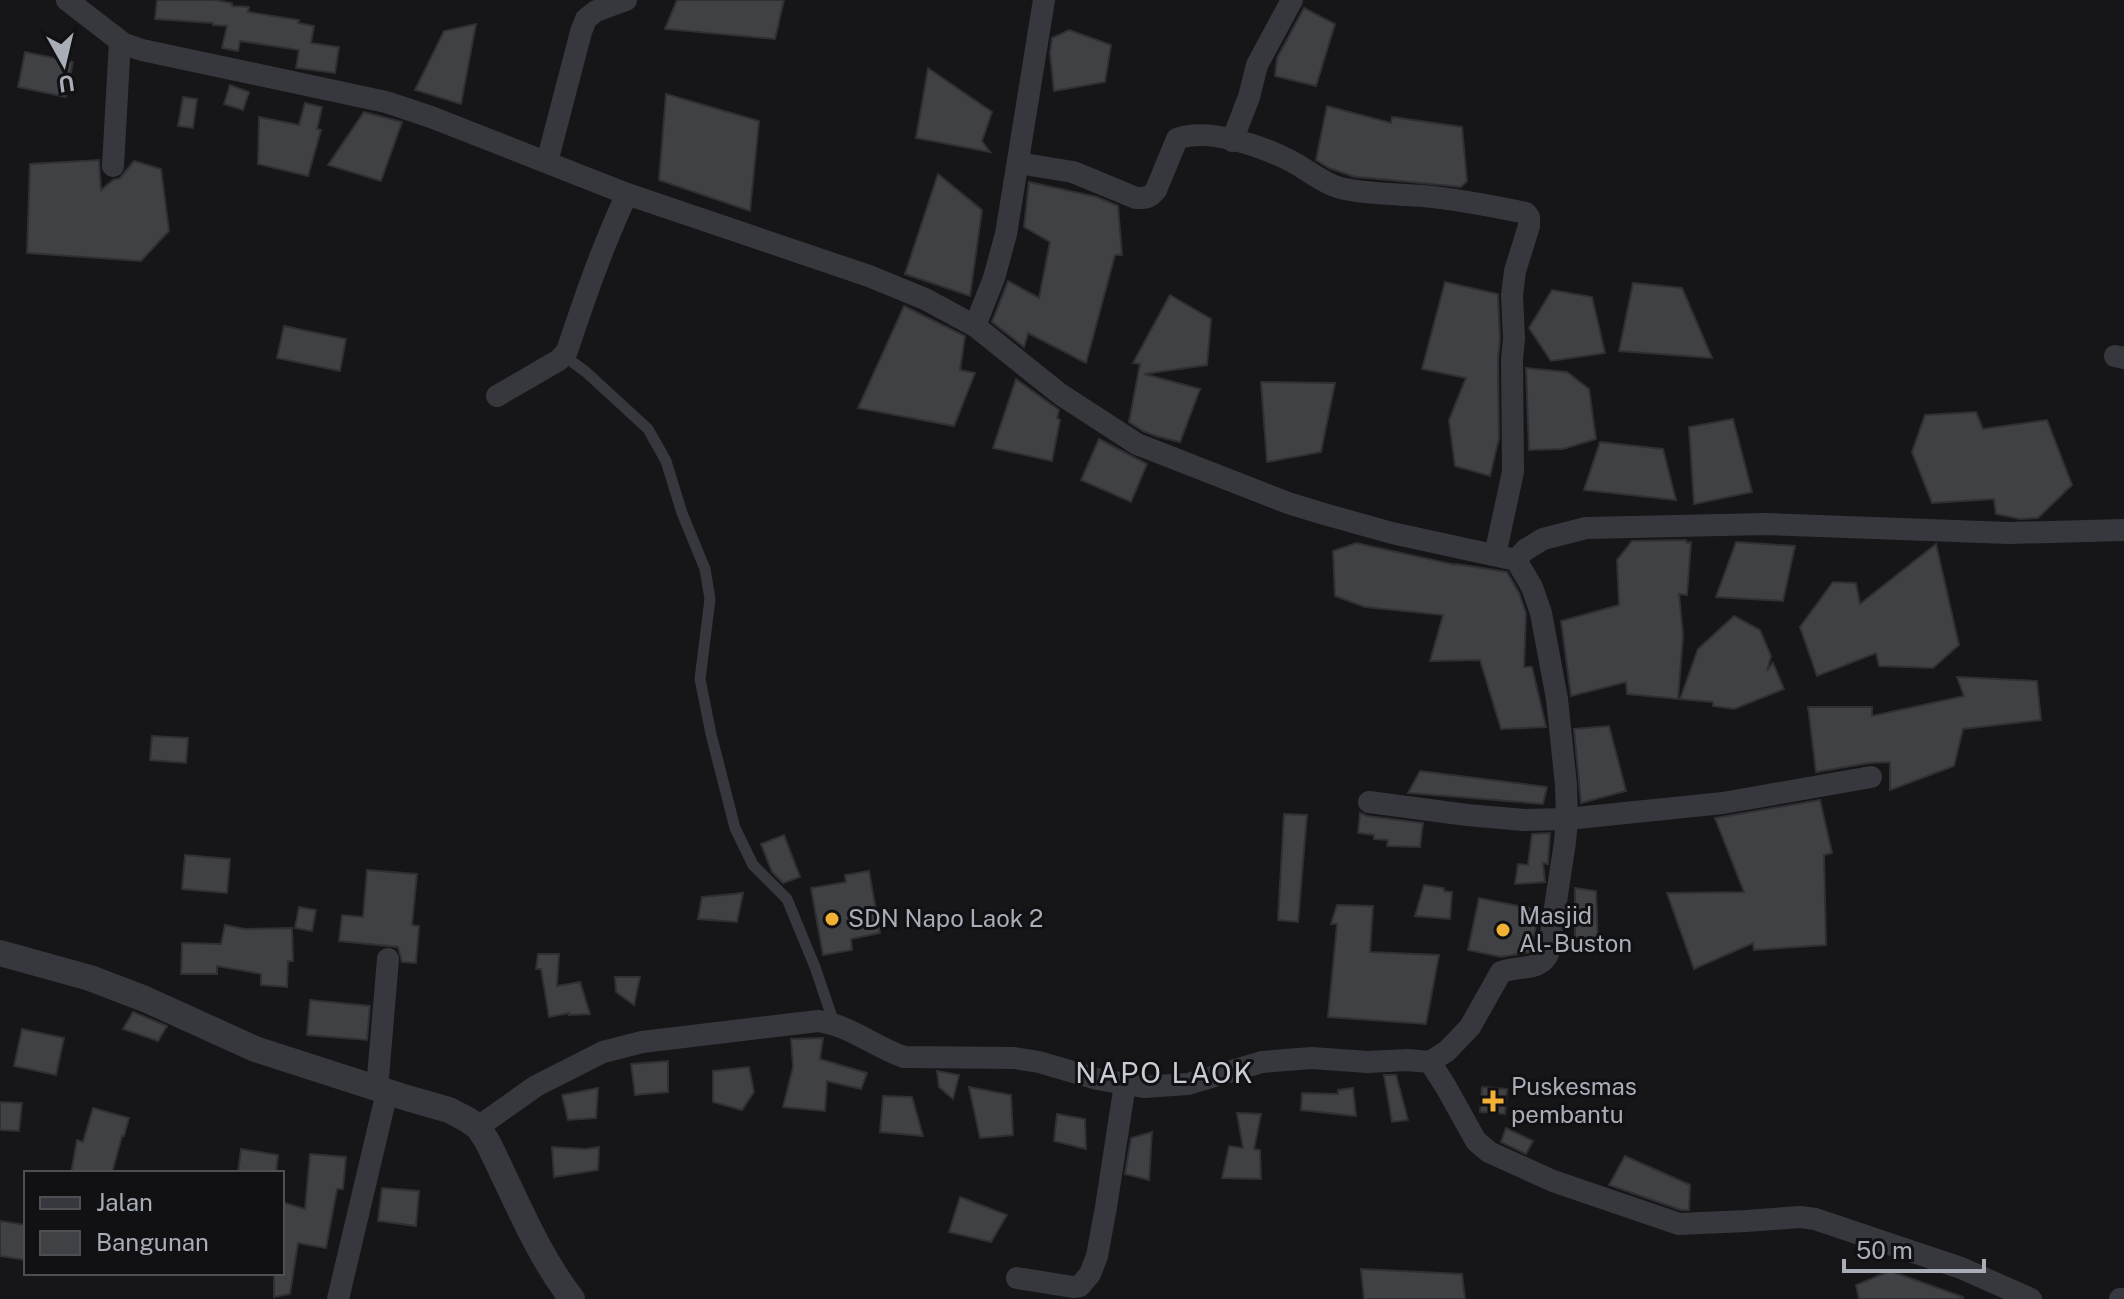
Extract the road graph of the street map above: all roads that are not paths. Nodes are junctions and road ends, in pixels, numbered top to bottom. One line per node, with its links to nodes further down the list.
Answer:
1 (67, 0): 5 (street)
2 (626, 0): 7 (street)
3 (1044, 0): 8 (street)
4 (1292, 0): 6 (street)
5 (120, 41): 7 (street); 9 (street)
6 (1232, 141): 8 (street); 15 (street)
7 (547, 162): 10 (street)
8 (1018, 163): 11 (street)
9 (113, 166)
10 (627, 194): 11 (street); 12 (street)
11 (975, 326): 15 (street)
12 (563, 355): 13 (street); 21 (lane)
13 (497, 396)
14 (2124, 530): 15 (street)
15 (1506, 557): 18 (street)
16 (1871, 777): 18 (street)
17 (1369, 802): 18 (street)
18 (1567, 819): 22 (street)
19 (0, 953): 24 (street)
20 (388, 959): 24 (street)
21 (834, 1023): 23 (street); 25 (street)
22 (1430, 1062): 23 (street); 29 (street)
23 (1125, 1084): 26 (street)
24 (382, 1090): 25 (street); 27 (street)
25 (478, 1127): 28 (street)
26 (1017, 1278)
27 (338, 1299)
28 (572, 1299)
29 (2031, 1299)

